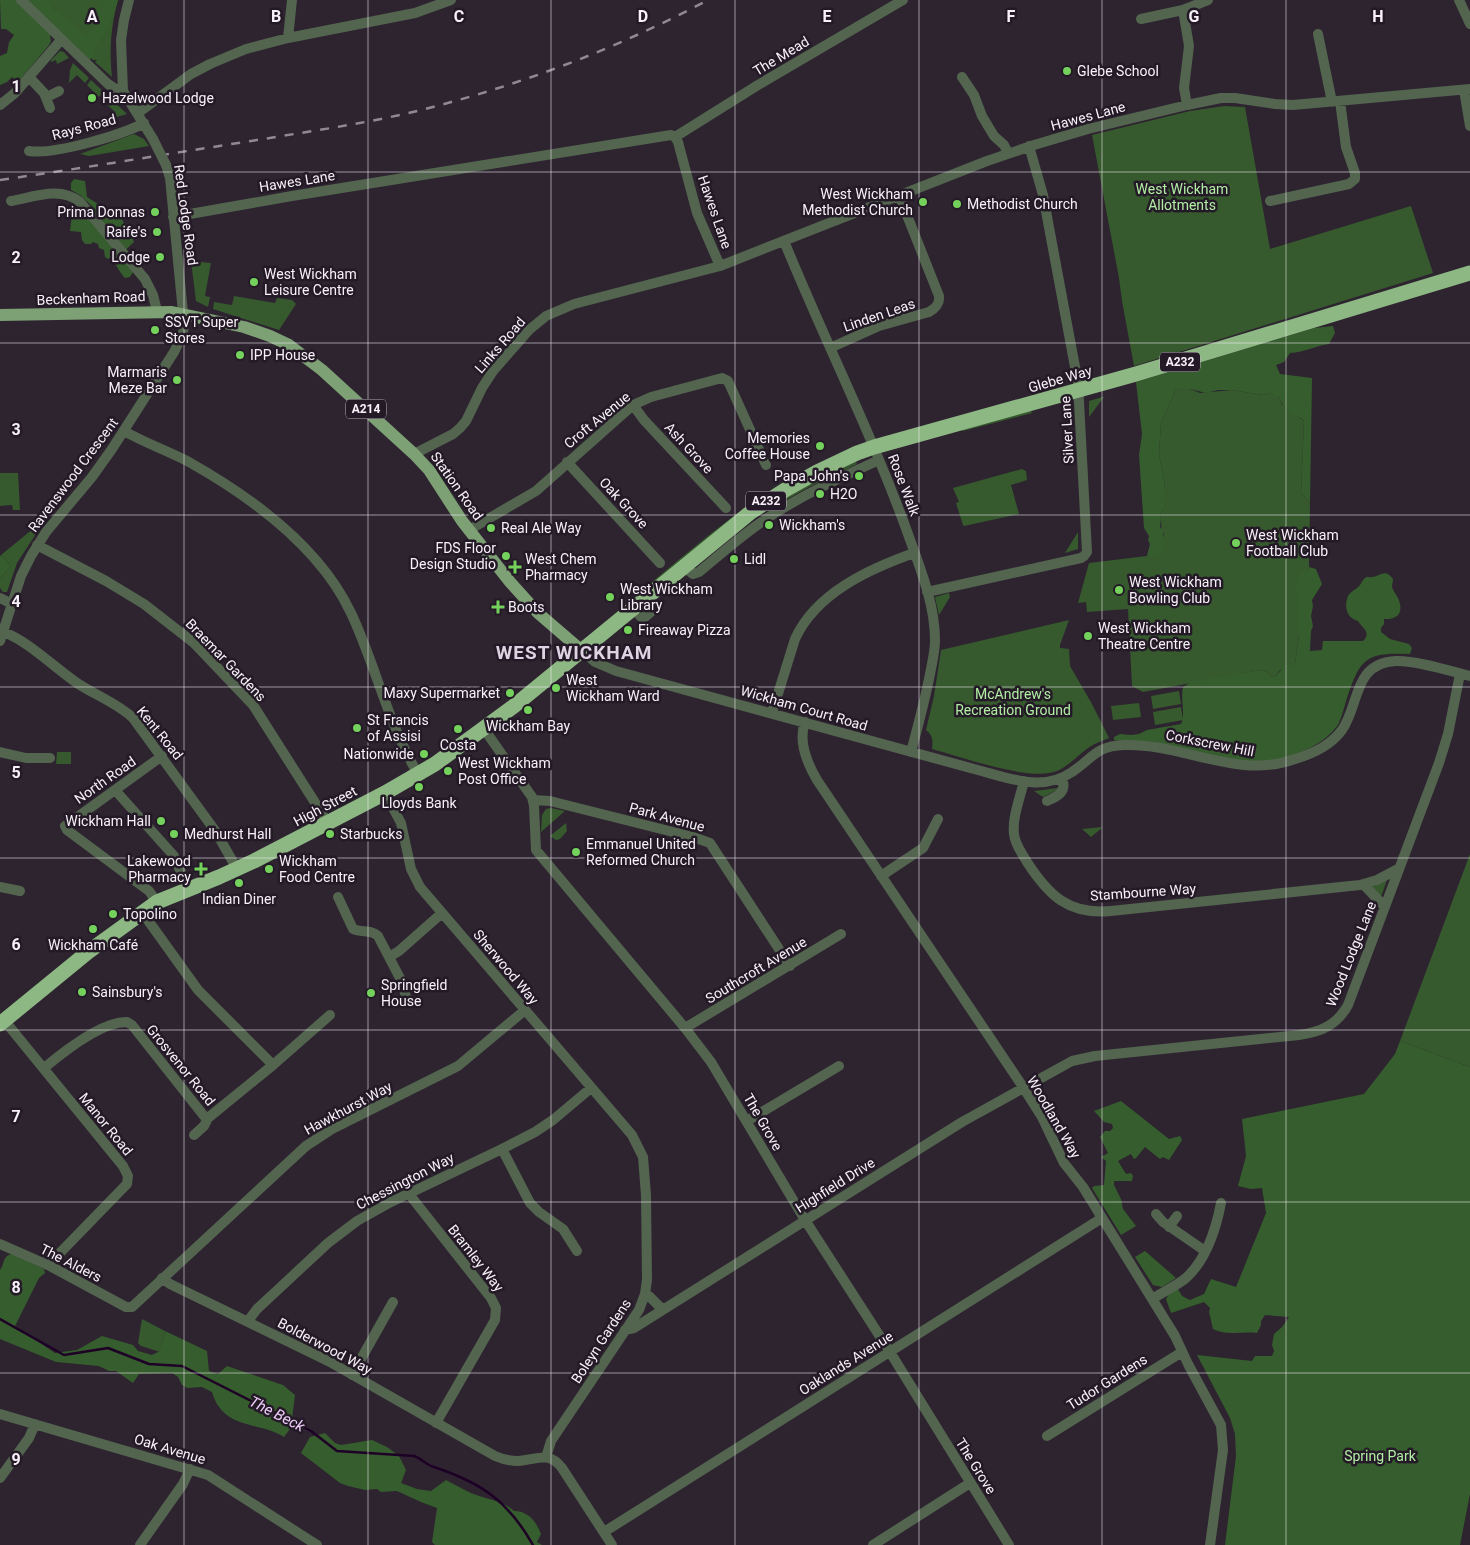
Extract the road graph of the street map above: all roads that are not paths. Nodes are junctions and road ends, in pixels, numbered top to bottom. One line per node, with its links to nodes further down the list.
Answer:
1 (21, 0): 13 (street, Red Lodge Road)
2 (130, 0): 18 (street)
3 (292, 0): 12 (street)
4 (451, 0): 12 (street)
5 (903, 0): 27 (street, The Mead)
6 (1208, 0): 8 (street)
7 (1459, 0): 10 (street)
8 (1183, 10): 9 (street); 22 (street)
9 (1142, 19)
10 (1470, 24)
11 (1318, 34): 20 (street)
12 (288, 38): 24 (street)
13 (61, 40): 14 (street); 18 (street, Red Lodge Road)
14 (29, 77): 19 (street); 21 (street)
15 (962, 77): 30 (street)
16 (1467, 89): 20 (street, Hawes Lane); 26 (street)
17 (59, 91): 19 (street)
18 (123, 91): 24 (street, Red Lodge Road)
19 (47, 97): 23 (street)
20 (1336, 102): 22 (street, Hawes Lane); 33 (street)
21 (0, 105)
22 (1188, 105): 28 (street, Hawes Lane)
23 (50, 108)
24 (138, 113): 25 (street, Red Lodge Road)
25 (144, 123): 29 (street, Rays Road); 34 (street, Red Lodge Road, bridge)
26 (1470, 126)
27 (675, 137): 34 (street, Hawes Lane); 36 (street, Hawes Lane)
28 (1029, 146): 30 (street, Hawes Lane); 42 (street, Silver Lane)
29 (29, 151)
30 (1008, 153): 31 (street, Hawes Lane)
31 (899, 195): 35 (street, Hawes Lane); 41 (street, Linden Leas)
32 (11, 201): 38 (street)
33 (1270, 201)
34 (173, 217): 39 (street, Red Lodge Road)
35 (784, 240): 36 (street, Hawes Lane); 41 (street, Rose Walk)
36 (720, 266): 46 (street, Links Road)
37 (1470, 274): 42 (highway, Glebe Way / A232)
38 (156, 311): 39 (main road, Beckenham Road / A214); 40 (main road, Beckenham Road / A214)
39 (183, 313): 44 (street, Ravenswood Crescent); 46 (main road, Station Road / A214)
40 (0, 315)
41 (830, 348): 45 (street, Rose Walk)
42 (1079, 390): 45 (highway, Glebe Way / A232); 54 (street, Silver Lane)
43 (633, 405): 47 (street, Croft Avenue); 48 (street, Croft Avenue); 49 (street, Ash Grove)
44 (124, 431): 51 (street, Ravenswood Crescent); 69 (street)
45 (877, 453): 52 (street, Rose Walk); 57 (highway, Glebe Way / A232)
46 (414, 454): 50 (main road, Station Road / A214)
47 (567, 462): 50 (street, Croft Avenue); 53 (street, Oak Grove)
48 (766, 465)
49 (726, 508)
50 (469, 530): 60 (main road, Station Road / A214)
51 (37, 545): 56 (street, Ravenswood Crescent); 77 (street, Braemar Gardens)
52 (914, 553): 54 (street, Rose Walk); 62 (street)
53 (660, 563)
54 (927, 592): 66 (street, Rose Walk)
55 (0, 598): 56 (street)
56 (12, 604): 59 (street, Ravenswood Crescent)
57 (633, 608): 58 (street); 60 (highway, Glebe Way / A232)
58 (651, 612)
59 (1, 636): 67 (street, Kent Road)
60 (581, 650): 62 (street, Wickham Court Road); 64 (highway, High Street / A232)
61 (1465, 675): 70 (street, Corkscrew Hill); 78 (street, Wood Lodge Lane)
62 (772, 713): 63 (street, Wickham Court Road)
63 (805, 722): 66 (street, Wickham Court Road); 80 (street, Woodland Way)
64 (484, 729): 69 (highway, High Street / A232); 74 (street, The Grove)
65 (0, 752): 68 (street)
66 (911, 752): 71 (street, Wickham Court Road)
67 (162, 756): 72 (street, North Road); 79 (street, Kent Road)
68 (50, 758)
69 (418, 774): 73 (highway, High Street / A232)
70 (1062, 778): 71 (street, Corkscrew Hill); 75 (street)
71 (1024, 781): 81 (street, Stambourne Way)
72 (115, 790): 83 (street); 86 (street, North Road)
73 (385, 793): 77 (highway, High Street / A232); 89 (street, Sherwood Way)
74 (533, 800): 92 (street, Park Avenue); 97 (street, The Grove)
75 (1048, 801)
76 (938, 819): 80 (street)
77 (328, 823): 79 (highway, High Street / A232)
78 (1398, 868): 81 (street, Stambourne Way); 87 (street, Wood Lodge Lane)
79 (237, 869): 83 (highway, High Street / A232)
80 (881, 876): 101 (street, Woodland Way)
81 (1364, 885): 87 (street)
82 (0, 887): 84 (street)
83 (188, 889): 86 (highway, High Street / A232)
84 (20, 891)
85 (338, 897): 91 (street)
86 (157, 902): 88 (highway, High Street / A232)
87 (1385, 907): 101 (street, Wood Lodge Lane)
88 (142, 912): 96 (highway, High Street / A232); 98 (street)
89 (442, 913): 91 (street); 94 (street, Sherwood Way)
90 (841, 934): 92 (street, Southcroft Avenue)
91 (389, 957): 93 (street)
92 (790, 966): 97 (street, Southcroft Avenue)
93 (406, 997)
94 (525, 1010): 102 (street, Sherwood Way); 119 (street, Hawkhurst Way)
95 (330, 1015): 98 (street, Grosvenor Road)
96 (2, 1022): 100 (street, Manor Road)
97 (685, 1028): 104 (street, The Grove)
98 (272, 1066): 103 (street, Grosvenor Road)
99 (839, 1066): 104 (street)
100 (44, 1068): 103 (street, Grosvenor Road); 118 (street, Manor Road)
101 (1023, 1087): 112 (street, Woodland Way); 113 (street, Highfield Drive)
102 (591, 1088): 106 (street, Sherwood Way); 107 (street, Chessington Way)
103 (208, 1118): 105 (street)
104 (747, 1121): 113 (street, The Grove)
105 (194, 1135)
106 (636, 1141): 120 (street, Boleyn Gardens)
107 (502, 1149): 108 (street, Chessington Way); 116 (street)
108 (409, 1194): 125 (street, Chessington Way); 131 (street, Bramley Way)
109 (1221, 1203): 117 (street)
110 (1156, 1214): 114 (street)
111 (1177, 1216): 114 (street)
112 (1102, 1218): 121 (street, Woodland Way); 127 (street, Oaklands Avenue)
113 (805, 1220): 124 (street, Highfield Drive); 127 (street, The Grove)
114 (1169, 1227): 117 (street)
115 (0, 1244): 118 (street, The Alders)
116 (577, 1251)
117 (1205, 1251): 121 (street)
118 (50, 1266): 123 (street, The Alders)
119 (162, 1278): 123 (street, Hawkhurst Way); 125 (street, Bolderwood Way)
120 (645, 1294): 124 (street); 126 (street, Boleyn Gardens)
121 (1152, 1299): 128 (street, Woodland Way)
122 (393, 1302): 129 (street)
123 (129, 1308)
124 (663, 1310): 126 (street, Highfield Drive)
125 (248, 1321): 129 (street, Bolderwood Way)
126 (625, 1330): 134 (street, Boleyn Gardens)
127 (890, 1352): 137 (street, The Grove); 138 (street, Oaklands Avenue)
128 (1182, 1352): 133 (street, Tudor Gardens); 144 (street, Woodland Way)
129 (352, 1375): 131 (street, Bolderwood Way)
130 (0, 1414): 132 (street, Oak Avenue)
131 (436, 1423): 134 (street, Bolderwood Way)
132 (35, 1424): 135 (street, Oak Avenue); 136 (street)
133 (1047, 1436)
134 (546, 1457): 138 (street)
135 (190, 1469): 139 (street); 140 (street, Oak Avenue)
136 (0, 1478)
137 (970, 1483): 142 (street); 143 (street, The Grove)
138 (604, 1532): 141 (street)
139 (140, 1545)
140 (317, 1545)
141 (612, 1545)
142 (872, 1545)
143 (1009, 1545)
144 (1210, 1545)

